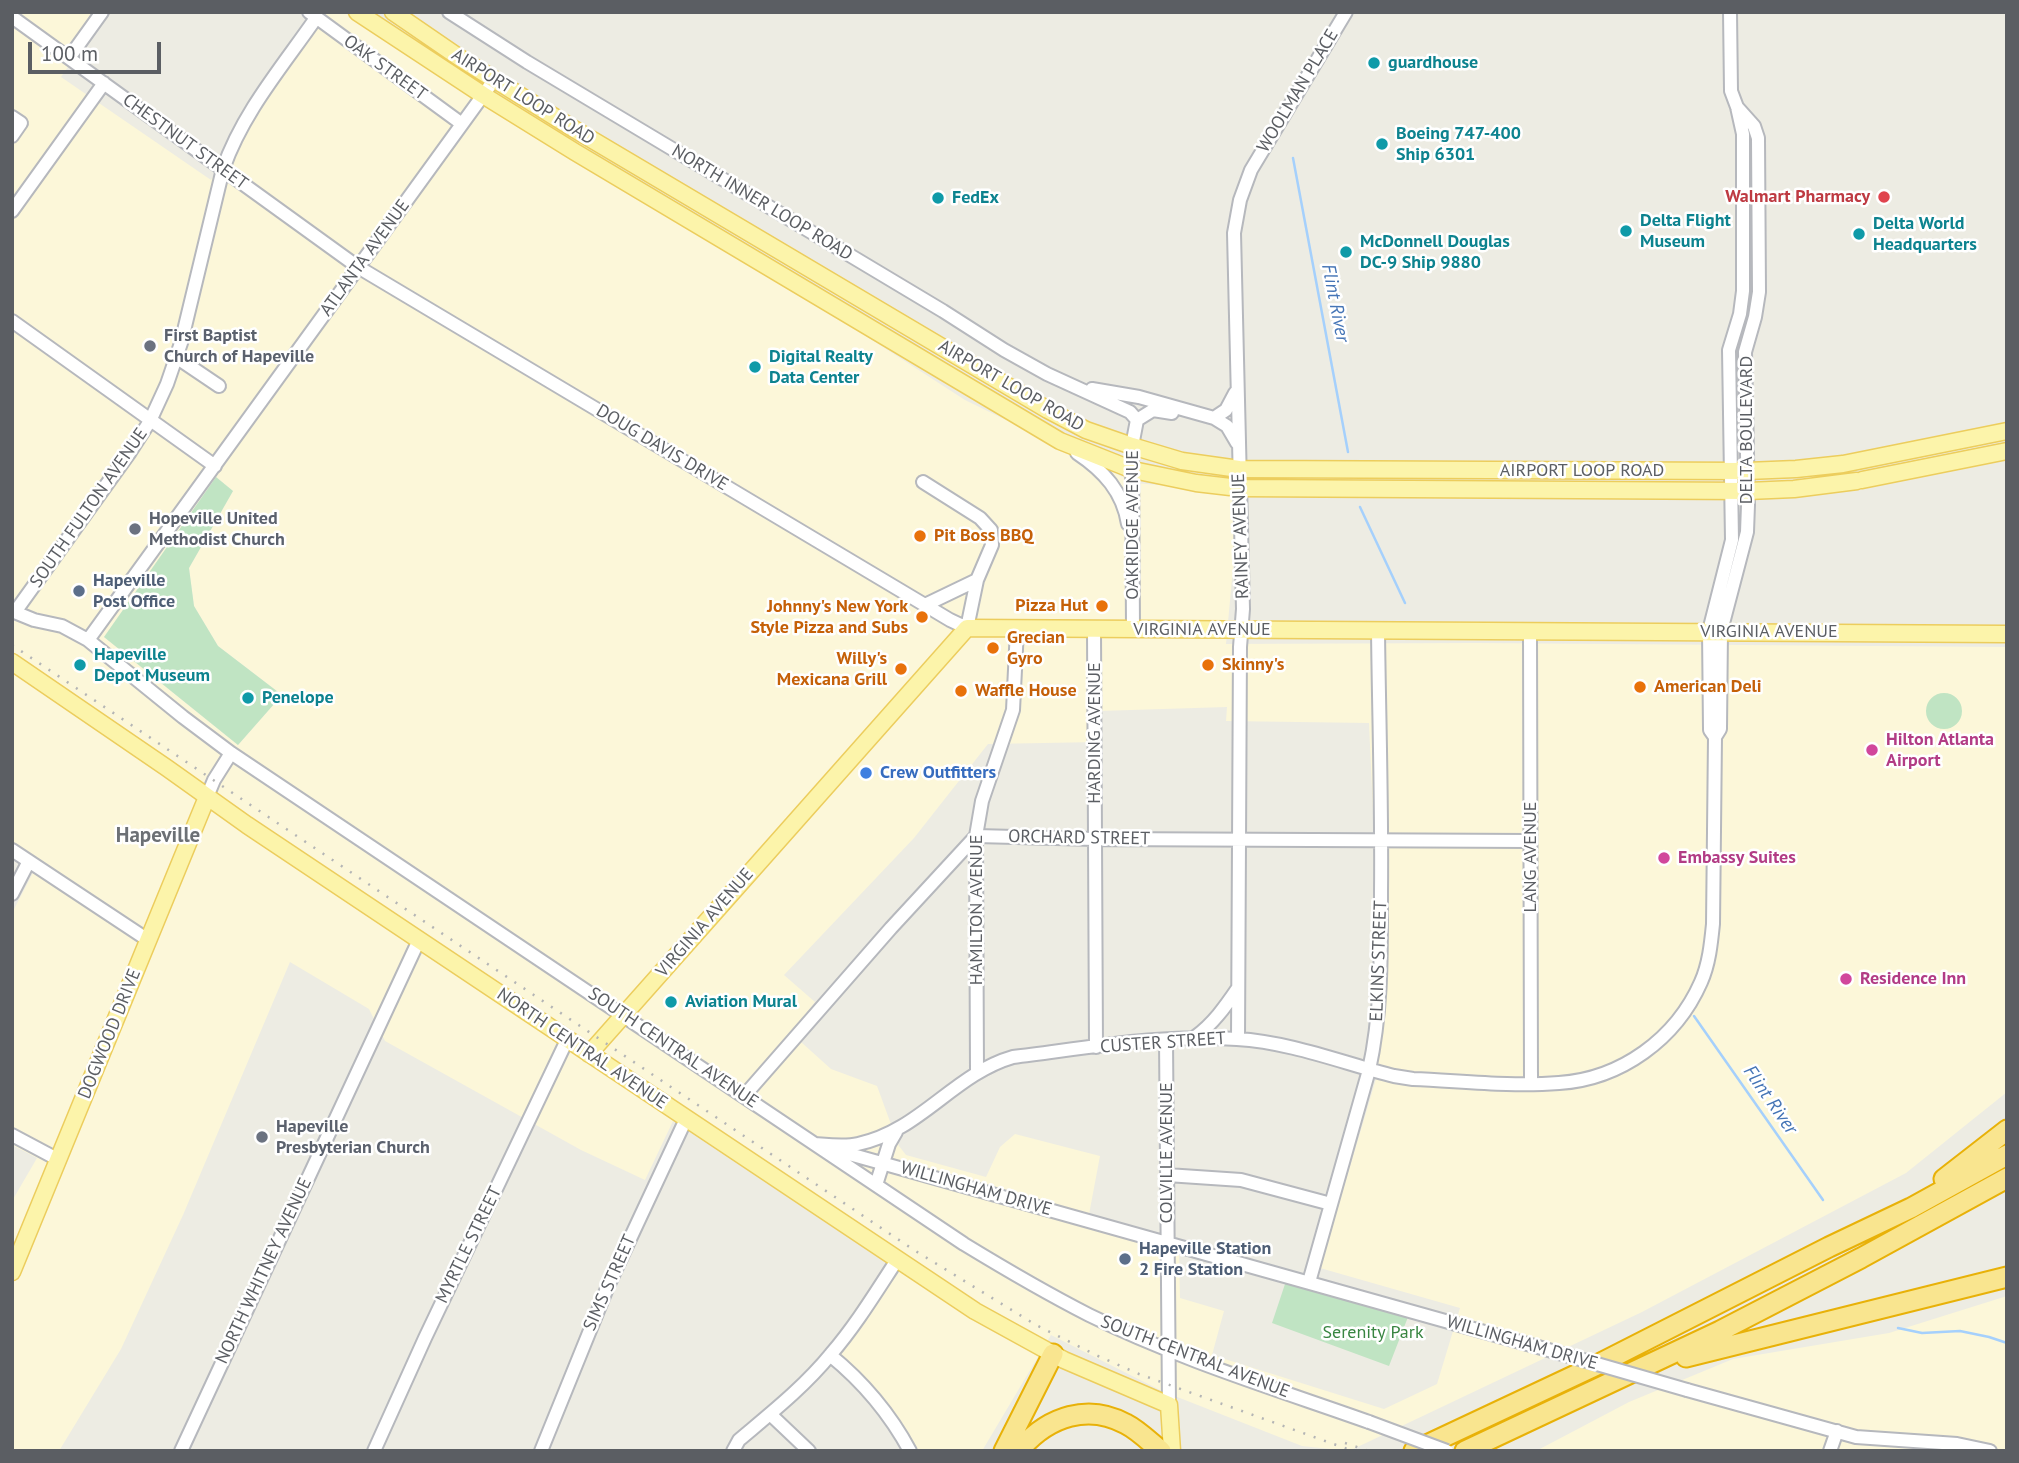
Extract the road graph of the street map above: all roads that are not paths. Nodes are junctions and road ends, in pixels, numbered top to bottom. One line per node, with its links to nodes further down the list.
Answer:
1 (102, 12): 9 (street)
2 (357, 12): 12 (main road, AIRPORT LOOP ROAD)
3 (393, 12): 10 (main road, AIRPORT LOOP ROAD)
4 (449, 12): 23 (street, NORTH INNER LOOP ROAD)
5 (1346, 12): 17 (street, WOOLMAN PLACE)
6 (1730, 12): 36 (street, DELTA BOULEVARD)
7 (312, 15): 14 (street, OAK STREET); 16 (street, SOUTH FULTON AVENUE)
8 (12, 17): 9 (street, CHESTNUT STREET)
9 (69, 58): 11 (street, CHESTNUT STREET)
10 (495, 80): 12 (street, ATLANTA AVENUE); 30 (main road, AIRPORT LOOP ROAD)
11 (104, 83): 16 (street, CHESTNUT STREET); 18 (street)
12 (483, 95): 14 (street, ATLANTA AVENUE); 29 (main road, AIRPORT LOOP ROAD)
13 (12, 117): 15 (street)
14 (462, 124): 19 (street, ATLANTA AVENUE)
15 (12, 136)
16 (223, 169): 19 (street, CHESTNUT STREET); 21 (street, SOUTH FULTON AVENUE)
17 (1251, 170): 24 (street, RAINEY AVENUE)
18 (12, 211)
19 (358, 267): 33 (street, ATLANTA AVENUE); 42 (street, DOUG DAVIS DRIVE)
20 (12, 321): 27 (street)
21 (176, 357): 22 (street); 27 (street, SOUTH FULTON AVENUE)
22 (219, 386)
23 (1078, 387): 25 (street, NORTH INNER LOOP ROAD); 26 (street, NORTH INNER LOOP ROAD)
24 (1237, 389): 25 (street); 31 (street, RAINEY AVENUE)
25 (1214, 418): 26 (street); 31 (street)
26 (1136, 420): 30 (street, OAKRIDGE AVENUE)
27 (150, 421): 33 (street); 43 (street, SOUTH FULTON AVENUE)
28 (2007, 431): 36 (main road, AIRPORT LOOP ROAD)
29 (1060, 441): 35 (main road, AIRPORT LOOP ROAD); 40 (street, AIRPORT LOOP ROAD)
30 (1132, 446): 34 (main road, AIRPORT LOOP ROAD); 35 (street, OAKRIDGE AVENUE)
31 (1238, 447): 34 (street, RAINEY AVENUE)
32 (2007, 451): 39 (main road, AIRPORT LOOP ROAD)
33 (215, 466): 53 (street, ATLANTA AVENUE)
34 (1239, 469): 36 (main road, AIRPORT LOOP ROAD); 38 (street, RAINEY AVENUE)
35 (1133, 470): 38 (main road, AIRPORT LOOP ROAD); 40 (street, OAKRIDGE AVENUE)
36 (1739, 471): 39 (street, DELTA BOULEVARD)
37 (923, 482): 41 (street)
38 (1239, 488): 39 (main road, AIRPORT LOOP ROAD); 48 (street, RAINEY AVENUE)
39 (1740, 491): 51 (street, DELTA BOULEVARD)
40 (1133, 550): 47 (street, OAKRIDGE AVENUE)
41 (976, 580): 42 (street); 44 (street)
42 (925, 606): 44 (street, DOUG DAVIS DRIVE)
43 (13, 612): 53 (street, SOUTH CENTRAL AVENUE)
44 (967, 628): 45 (main road, VIRGINIA AVENUE); 69 (main road, VIRGINIA AVENUE)
45 (1017, 629): 46 (main road, VIRGINIA AVENUE); 58 (street, HAMILTON AVENUE)
46 (1094, 630): 47 (main road, VIRGINIA AVENUE); 59 (street, HARDING AVENUE)
47 (1133, 630): 48 (main road, VIRGINIA AVENUE)
48 (1241, 630): 49 (main road, VIRGINIA AVENUE); 60 (street, RAINEY AVENUE)
49 (1378, 631): 50 (main road, VIRGINIA AVENUE); 61 (street, ELKINS STREET)
50 (1531, 631): 51 (main road, VIRGINIA AVENUE); 62 (street, LANG AVENUE)
51 (1715, 631): 52 (main road, VIRGINIA AVENUE); 55 (street, DELTA BOULEVARD)
52 (2007, 634)
53 (88, 640): 56 (street, SOUTH CENTRAL AVENUE)
54 (12, 662): 57 (main road, NORTH CENTRAL AVENUE)
55 (1715, 737): 78 (street, CUSTER STREET)
56 (232, 753): 57 (street); 69 (street, SOUTH CENTRAL AVENUE)
57 (207, 797): 66 (main road, DOGWOOD DRIVE); 67 (main road, NORTH CENTRAL AVENUE)
58 (976, 836): 59 (street, ORCHARD STREET); 77 (street, HAMILTON AVENUE); 79 (street)
59 (1095, 839): 60 (street, ORCHARD STREET); 74 (street, HARDING AVENUE)
60 (1238, 839): 61 (street, ORCHARD STREET); 68 (street, RAINEY AVENUE)
61 (1381, 840): 62 (street, ORCHARD STREET); 76 (street, ELKINS STREET)
62 (1530, 841): 78 (street, LANG AVENUE)
63 (12, 850): 64 (street)
64 (29, 861): 65 (street); 66 (street)
65 (12, 894)
66 (148, 940): 86 (main road, DOGWOOD DRIVE)
67 (419, 940): 72 (main road, NORTH CENTRAL AVENUE); 106 (street, NORTH WHITNEY AVENUE)
68 (1238, 988): 70 (street); 71 (street, RAINEY AVENUE)
69 (623, 1015): 75 (main road, VIRGINIA AVENUE); 79 (street, SOUTH CENTRAL AVENUE)
70 (1195, 1037): 71 (street, CUSTER STREET); 73 (street, CUSTER STREET)
71 (1238, 1039): 76 (street, CUSTER STREET)
72 (567, 1040): 75 (main road, NORTH CENTRAL AVENUE); 107 (street, MYRTLE STREET)
73 (1166, 1040): 74 (street, CUSTER STREET); 88 (street, COLVILLE AVENUE)
74 (1096, 1047): 77 (street, CUSTER STREET)
75 (589, 1054): 80 (main road, NORTH CENTRAL AVENUE)
76 (1369, 1070): 78 (street, CUSTER STREET); 91 (street, ELKINS STREET)
77 (977, 1071): 82 (street, CUSTER STREET)
78 (1531, 1083)
79 (744, 1096): 84 (street, SOUTH CENTRAL AVENUE)
80 (686, 1119): 94 (main road, NORTH CENTRAL AVENUE); 108 (street, SIMS STREET)
81 (2007, 1130): 93 (highway)
82 (897, 1131): 84 (street, CUSTER STREET); 87 (street)
83 (13, 1137): 86 (street)
84 (815, 1144): 87 (street, WILLINGHAM DRIVE); 90 (street, SOUTH CENTRAL AVENUE)
85 (2007, 1155): 93 (highway)
86 (59, 1160): 95 (main road, DOGWOOD DRIVE)
87 (884, 1163): 90 (street); 92 (street, WILLINGHAM DRIVE)
88 (1167, 1175): 91 (street); 92 (street, COLVILLE AVENUE)
89 (2007, 1178): 101 (highway)
90 (876, 1185): 98 (street, SOUTH CENTRAL AVENUE)
91 (1331, 1204): 97 (street, ELKINS STREET)
92 (1168, 1242): 97 (street, WILLINGHAM DRIVE); 98 (street, COLVILLE AVENUE)
93 (1829, 1247): 114 (highway)
94 (897, 1260): 99 (street); 100 (main road, NORTH CENTRAL AVENUE)
95 (12, 1272)
96 (2007, 1276): 101 (highway)
97 (1309, 1282): 104 (street, WILLINGHAM DRIVE, bridge)
98 (1168, 1350): 102 (street, COLVILLE AVENUE); 115 (street, SOUTH CENTRAL AVENUE, bridge)
99 (830, 1355): 103 (street); 111 (street)
100 (1058, 1357): 102 (main road, NORTH CENTRAL AVENUE); 105 (highway)
101 (1644, 1367): 116 (highway)
102 (1169, 1405): 113 (main road)
103 (770, 1414): 109 (street); 110 (street)
104 (1836, 1431): 117 (street); 118 (street, WILLINGHAM DRIVE)
105 (1015, 1449): 112 (highway)
106 (181, 1451)
107 (374, 1451)
108 (541, 1451)
109 (733, 1451)
110 (809, 1451)
111 (910, 1451)
112 (1161, 1451)
113 (1172, 1451)
114 (1414, 1451)
115 (1447, 1451)
116 (1465, 1451)
117 (1830, 1451)
118 (1990, 1451)

